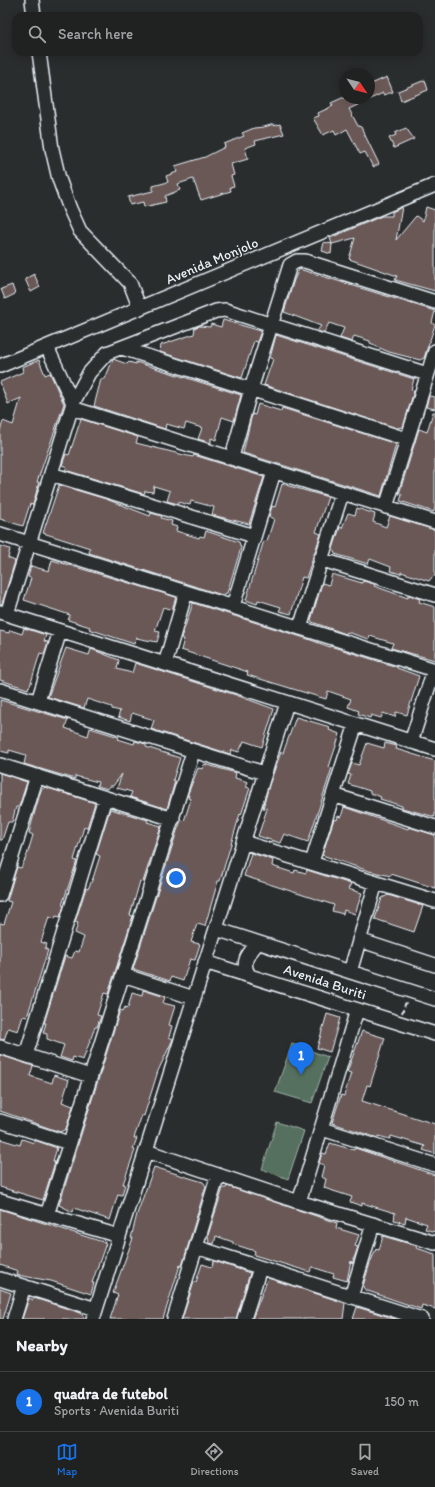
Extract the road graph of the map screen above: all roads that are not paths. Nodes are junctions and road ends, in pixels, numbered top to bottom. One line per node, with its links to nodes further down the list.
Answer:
1 (32, 0): 2 (street)
2 (34, 12)
3 (40, 56): 6 (street)
4 (435, 185): 6 (street, Avenida Monjolo)
5 (435, 302): 7 (street)
6 (140, 309): 8 (street, Avenida Monjolo)
7 (270, 324): 9 (street); 12 (street); 13 (street)
8 (47, 347): 11 (street, Avenida Monjolo); 14 (street)
9 (122, 348): 13 (street); 14 (street)
10 (435, 351): 12 (street)
11 (0, 366)
12 (427, 374): 15 (street)
13 (250, 389): 15 (street); 16 (street)
14 (72, 406): 16 (street); 18 (street)
15 (406, 439): 20 (street)
16 (232, 457): 17 (street)
17 (274, 472): 19 (street); 23 (street)
18 (51, 474): 23 (street); 24 (street)
19 (342, 493): 20 (street); 25 (street)
20 (386, 507): 21 (street)
21 (435, 522)
22 (0, 534): 24 (street)
23 (254, 536): 28 (street)
24 (30, 544): 26 (street); 29 (street)
25 (320, 559): 27 (street); 30 (street)
26 (186, 592): 28 (street); 32 (street)
27 (435, 595)
28 (233, 606): 30 (street)
29 (4, 613): 31 (street)
30 (300, 628): 33 (street)
31 (60, 631): 32 (street); 35 (street)
32 (165, 664): 36 (street)
33 (434, 670): 38 (street)
34 (0, 690): 35 (street)
35 (38, 702): 40 (street)
36 (286, 703): 37 (street); 42 (street)
37 (356, 724): 38 (street); 44 (street)
38 (411, 742): 39 (street)
39 (435, 749)
40 (193, 752): 42 (street); 46 (street)
41 (0, 765): 43 (street)
42 (264, 773): 48 (street)
43 (37, 776): 45 (street); 51 (street)
44 (333, 795): 47 (street); 49 (street)
45 (105, 798): 46 (street); 66 (street)
46 (173, 819): 59 (street)
47 (435, 827)
48 (243, 842): 49 (street); 53 (street)
49 (312, 862): 50 (street)
50 (376, 883): 52 (street); 54 (street)
51 (0, 896)
52 (435, 901)
53 (216, 929): 55 (street, Avenida Buriti); 56 (street)
54 (359, 940): 57 (street); 58 (street)
55 (258, 943): 58 (street, Avenida Buriti); 60 (street)
56 (205, 962): 60 (street, Avenida Buriti); 61 (street)
57 (435, 965)
58 (350, 972): 62 (street, Avenida Buriti)
59 (123, 975): 61 (street); 67 (street)
60 (249, 975): 63 (street, Avenida Buriti)
61 (194, 998): 71 (street)
62 (435, 999)
63 (357, 1010): 64 (street, Avenida Buriti); 69 (street)
64 (435, 1034)
65 (0, 1047): 66 (street)
66 (26, 1055): 67 (street)
67 (90, 1076): 70 (street)
68 (0, 1121): 70 (street)
69 (322, 1129): 72 (street); 75 (street)
70 (69, 1143): 76 (street)
71 (146, 1151): 73 (street); 78 (street)
72 (435, 1166)
73 (218, 1174): 75 (street); 80 (street)
74 (0, 1201): 76 (street)
75 (299, 1202): 77 (street)
76 (47, 1215): 78 (street)
77 (373, 1224): 79 (street); 84 (street)
78 (119, 1236): 85 (street)
79 (435, 1242)
80 (196, 1247): 81 (street); 87 (street)
81 (260, 1268): 84 (street); 88 (street)
82 (0, 1278): 83 (street)
83 (24, 1286): 85 (street); 86 (street)
84 (351, 1297): 89 (street)
85 (95, 1314)
86 (14, 1319)
87 (174, 1319)
88 (244, 1319)
89 (422, 1319)

